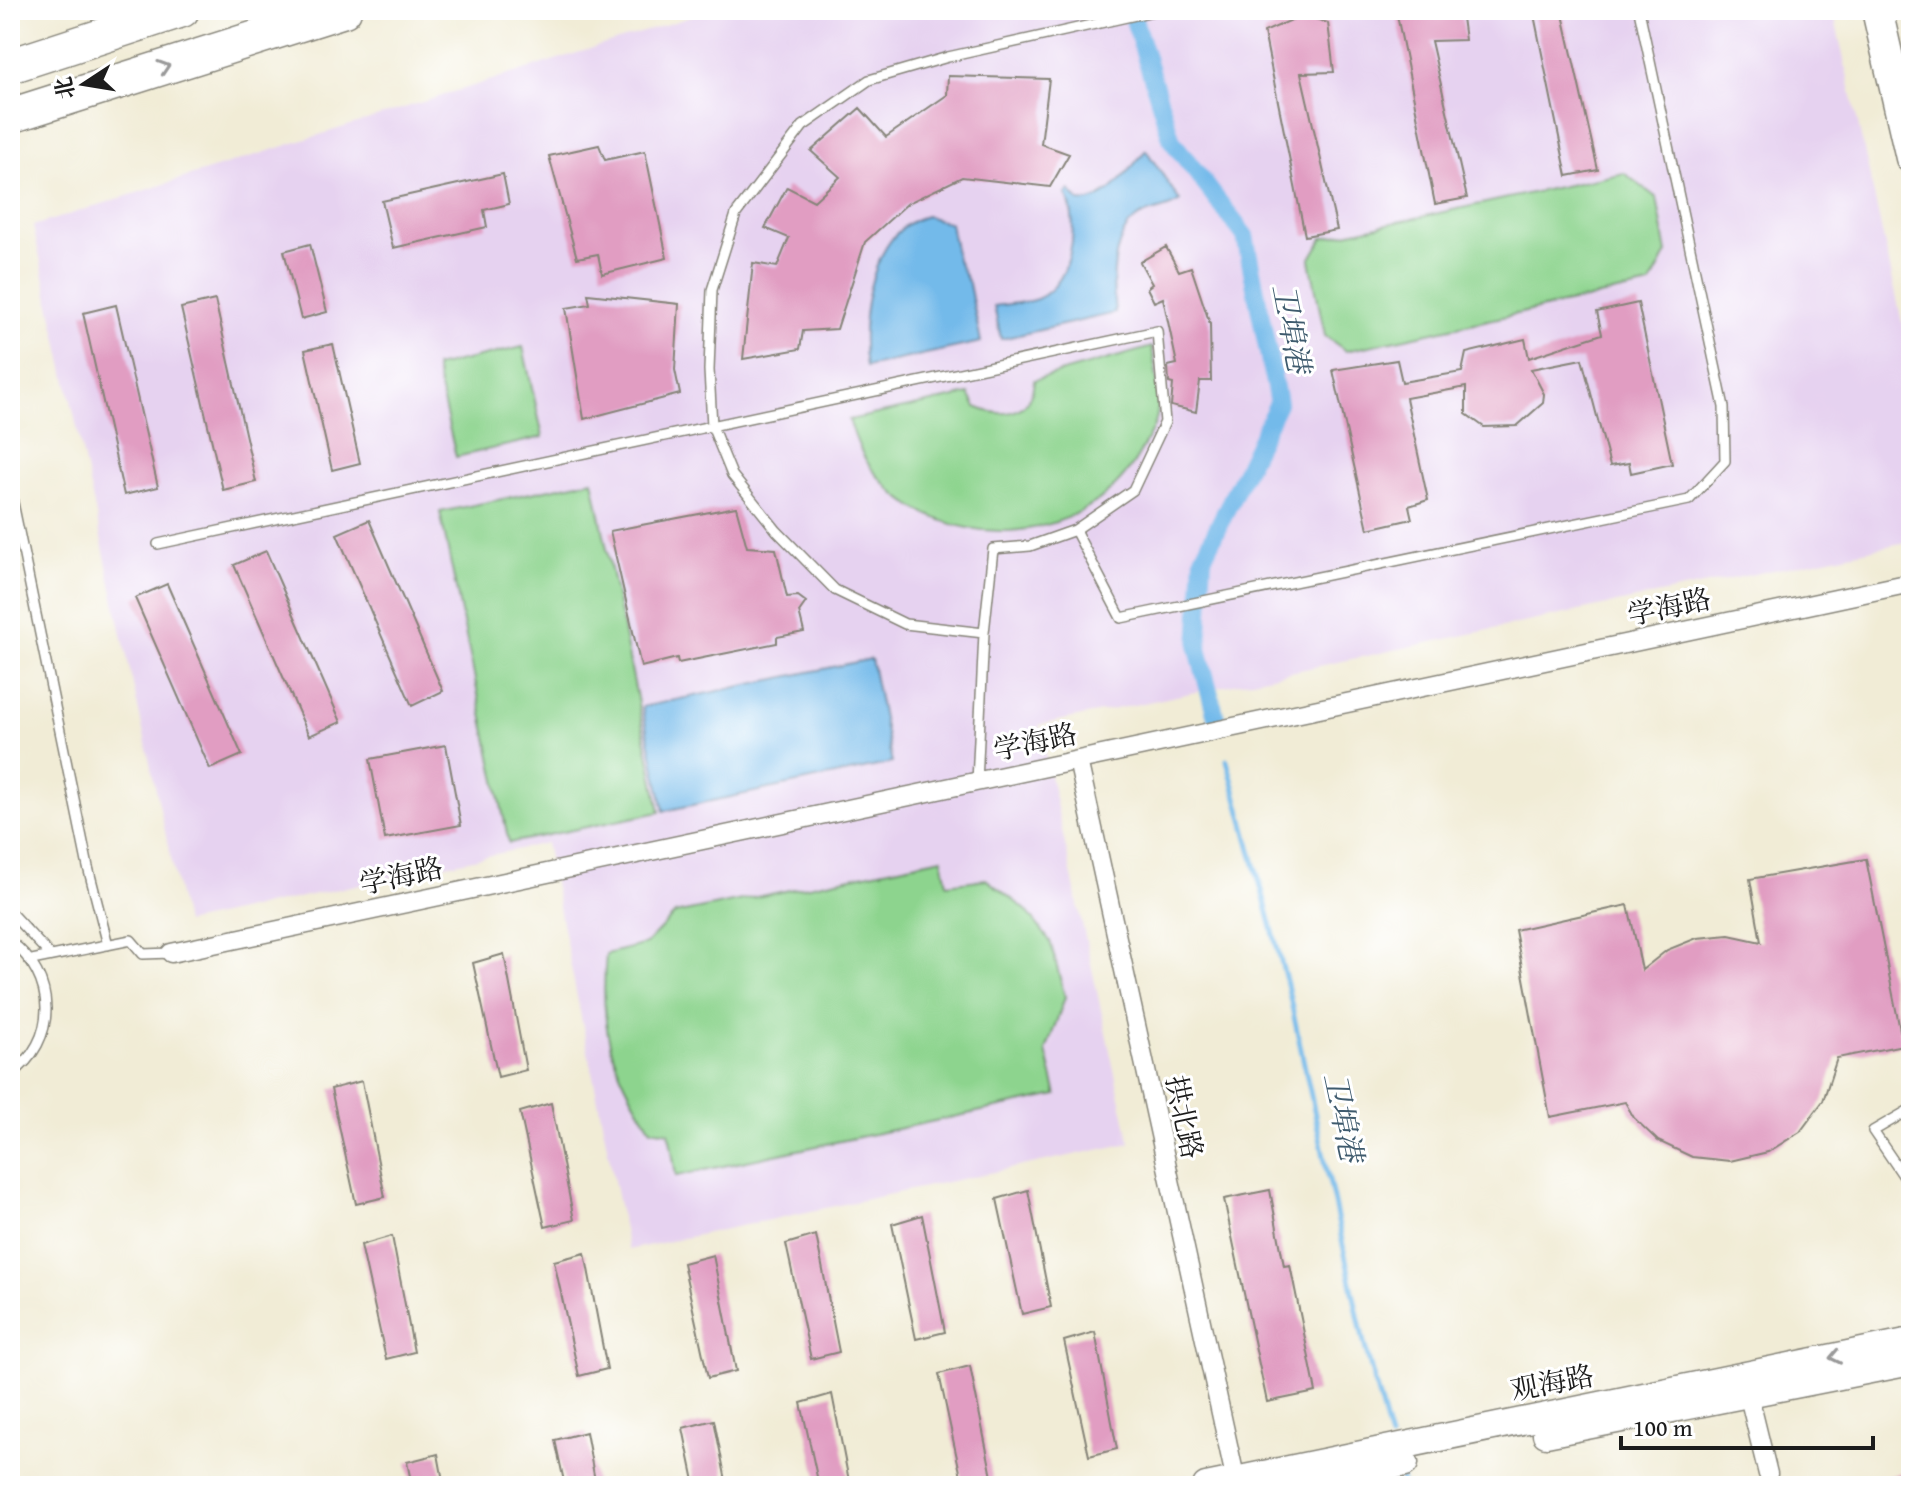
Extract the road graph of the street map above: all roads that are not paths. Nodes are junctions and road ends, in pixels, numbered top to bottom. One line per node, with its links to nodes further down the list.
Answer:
1 (182, 10): 7 (highway)
2 (344, 10): 9 (highway, one-way to 2)
3 (1158, 10): 11 (lane)
4 (1639, 10): 13 (lane)
5 (1877, 10): 10 (main road)
6 (1893, 10): 8 (main road)
7 (10, 66)
8 (1911, 92)
9 (10, 116)
10 (1911, 158)
11 (712, 426): 13 (lane); 14 (lane); 16 (lane)
12 (10, 488): 21 (lane)
13 (1075, 530): 16 (lane)
14 (158, 544)
15 (1911, 583): 17 (street, 学海路)
16 (984, 633): 18 (lane)
17 (1078, 760): 18 (street, 学海路); 33 (street, 拱北路)
18 (977, 782): 22 (street, 学海路)
19 (10, 912): 23 (lane)
20 (10, 941): 24 (lane)
21 (108, 945): 22 (lane); 23 (lane)
22 (171, 953)
23 (51, 956): 24 (lane)
24 (32, 960): 25 (lane)
25 (10, 1075)
26 (1911, 1109): 27 (lane)
27 (1911, 1187)
28 (1911, 1341): 30 (main road, 观海路, one-way to 30)
29 (1911, 1362): 30 (main road, 观海路)
30 (1746, 1385): 31 (main road, 观海路); 32 (street)
31 (1387, 1457): 33 (main road, 观海路); 35 (main road, 观海路)
32 (1768, 1474)
33 (1237, 1483): 34 (main road, 观海路)
34 (1206, 1486)
35 (1299, 1486)

